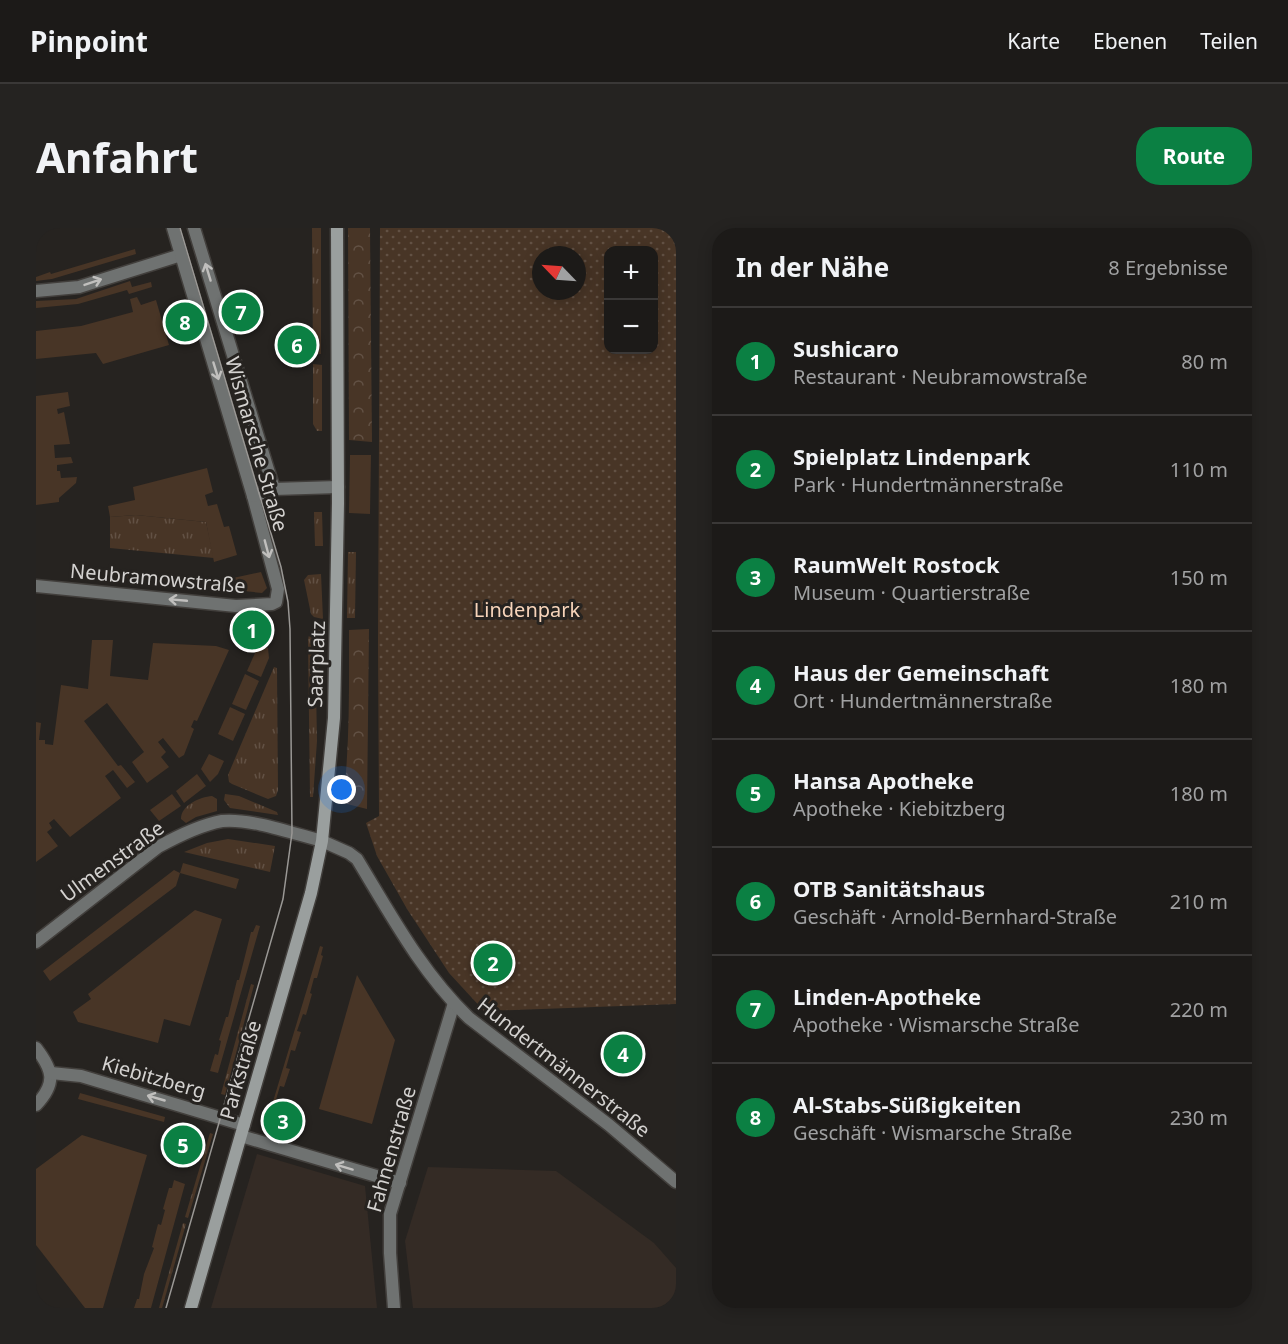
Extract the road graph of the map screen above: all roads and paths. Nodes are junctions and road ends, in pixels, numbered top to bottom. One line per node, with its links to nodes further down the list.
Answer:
1 (173, 228): 5 (street, Wismarsche Straße)
2 (195, 228): 4 (street, Wismarsche Straße)
3 (338, 228): 7 (main road, Saarplatz)
4 (201, 249): 5 (street); 8 (street, Wismarsche Straße, one-way to 4)
5 (181, 255): 6 (street, one-way to 5); 9 (street, Wismarsche Straße, one-way to 9)
6 (36, 291)
7 (338, 487): 8 (street, Wismarsche Straße); 12 (main road, Saarplatz)
8 (274, 489): 9 (street)
9 (252, 496): 11 (street, Wismarsche Straße, one-way to 11)
10 (36, 586): 11 (street, Neubramowstraße, one-way to 10)
11 (276, 602)
12 (322, 841): 13 (street, Ulmenstraße); 14 (street, Hundertmännerstraße); 18 (main road, Parkstraße)
13 (36, 942)
14 (454, 1003): 19 (street, Hundertmännerstraße); 20 (street, Fahnenstraße)
15 (36, 1048): 16 (street)
16 (51, 1073): 17 (street); 18 (street, Kiebitzberg, one-way to 16)
17 (36, 1105)
18 (243, 1130): 20 (street, Kiebitzberg, one-way to 18); 21 (main road, Parkstraße)
19 (676, 1182)
20 (400, 1183): 22 (street, Fahnenstraße)
21 (191, 1308)
22 (394, 1308)

